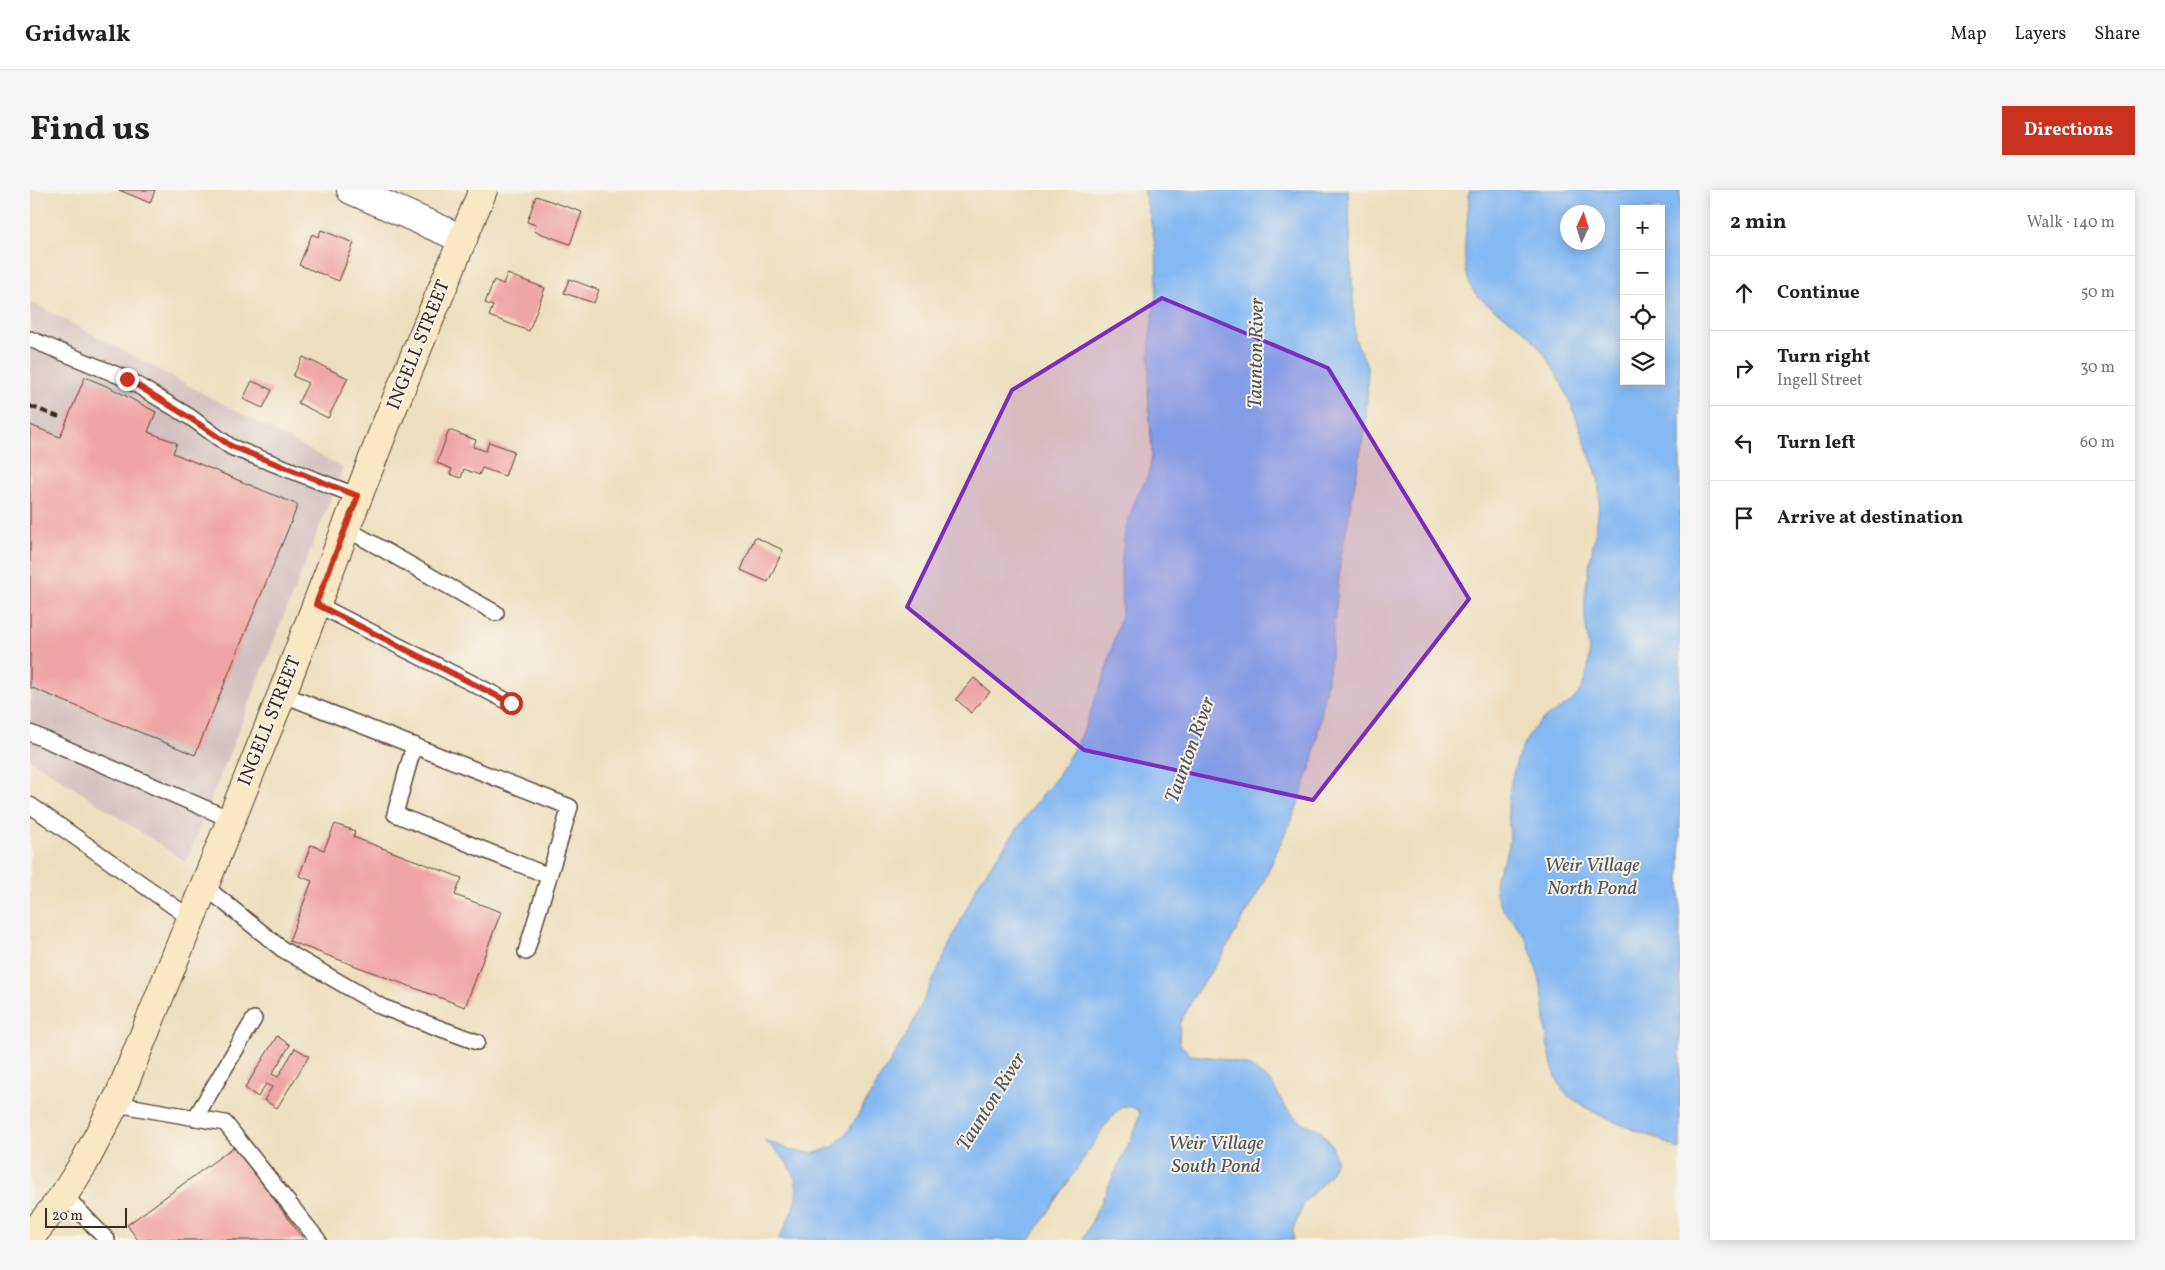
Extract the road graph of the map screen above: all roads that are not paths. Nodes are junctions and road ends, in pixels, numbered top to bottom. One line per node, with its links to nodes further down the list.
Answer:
1 (351, 190): 3 (street)
2 (483, 190): 3 (street, INGELL STREET)
3 (463, 239): 5 (street, INGELL STREET)
4 (30, 339): 5 (lane)
5 (358, 496): 6 (street, INGELL STREET)
6 (344, 528): 7 (street, INGELL STREET); 8 (lane)
7 (316, 604): 9 (street, INGELL STREET); 10 (lane)
8 (496, 613)
9 (282, 694): 12 (lane); 14 (street, INGELL STREET)
10 (511, 703)
11 (30, 733): 14 (lane)
12 (414, 746): 15 (lane); 15 (lane)
13 (30, 806): 17 (lane)
14 (230, 819): 16 (street, INGELL STREET)
15 (549, 876): 18 (lane)
16 (203, 885): 17 (street, INGELL STREET); 20 (lane)
17 (190, 918): 21 (street, INGELL STREET)
18 (526, 952)
19 (254, 1019): 22 (lane)
20 (477, 1042)
21 (116, 1104): 22 (lane); 23 (street, INGELL STREET)
22 (195, 1118): 26 (lane)
23 (64, 1194): 24 (street, INGELL STREET); 25 (lane)
24 (30, 1238)
25 (107, 1240)
26 (318, 1240)

